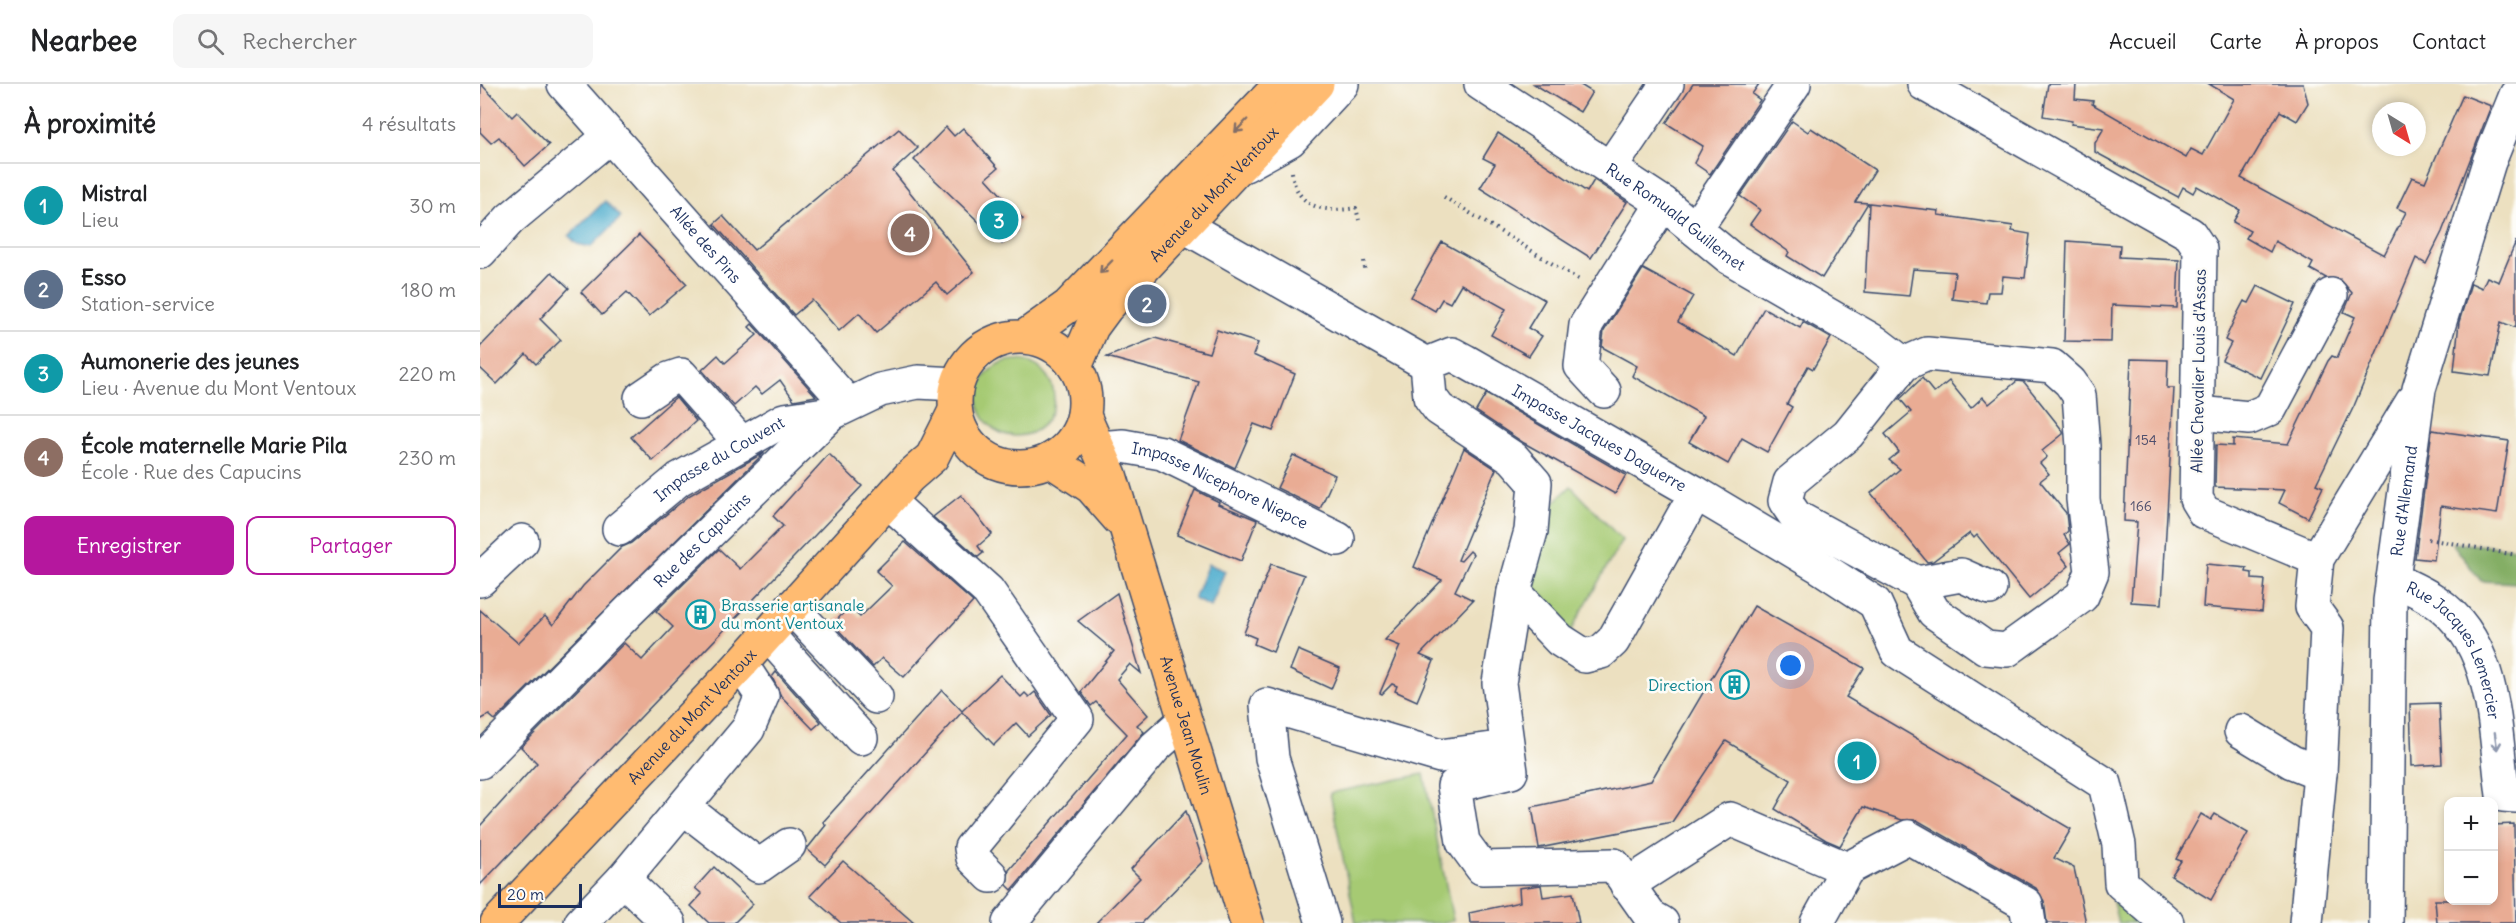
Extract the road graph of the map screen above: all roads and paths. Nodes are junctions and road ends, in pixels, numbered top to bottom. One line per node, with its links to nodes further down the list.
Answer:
1 (564, 84): 10 (street, Allée des Pins)
2 (1281, 84): 24 (main road, Avenue du Mont Ventoux, one-way to 24)
3 (1317, 84): 12 (main road, Avenue du Mont Ventoux)
4 (1342, 84): 12 (street)
5 (1667, 84): 11 (street)
6 (1794, 84): 18 (street)
7 (1924, 84): 33 (street, Allée Chevalier Louis d'Assas)
8 (1485, 85): 11 (street, Rue Romuald Guillemet)
9 (2516, 95): 28 (street, Rue d'Allemand)
10 (610, 136): 19 (street); 32 (street, Allée des Pins)
11 (1610, 168): 15 (street, Rue Romuald Guillemet)
12 (1238, 169): 17 (main road, Avenue du Mont Ventoux)
13 (1292, 169): 16 (path)
14 (1444, 197): 23 (path)
15 (1663, 203): 18 (street, Rue Romuald Guillemet); 23 (street)
16 (1359, 220)
17 (1184, 226): 25 (street); 27 (main road, Avenue du Mont Ventoux)
18 (1695, 229): 26 (street, Rue Romuald Guillemet)
19 (480, 252)
20 (1364, 261): 21 (path)
21 (1365, 269)
22 (2331, 295): 33 (street)
23 (1605, 296): 29 (street)
24 (1026, 336): 27 (main road); 31 (main road)
25 (1427, 364): 40 (street, Impasse Jacques Daguerre); 53 (street)
26 (1904, 364): 51 (street); 51 (street)
27 (1076, 367): 34 (main road)
28 (2419, 389): 44 (street, Rue d'Allemand); 48 (street)
29 (1604, 391)
30 (641, 398): 35 (street)
31 (956, 398): 32 (street, Rue des Capucins); 37 (main road); 38 (main road, Avenue du Mont Ventoux)
32 (840, 408): 35 (street, Impasse du Couvent); 58 (street, Rue des Capucins)
33 (2199, 413): 48 (street, Allée Chevalier Louis d'Assas)
34 (1084, 416): 36 (main road, Avenue Jean Moulin); 39 (main road)
35 (742, 444): 43 (street, Impasse du Couvent)
36 (1098, 448): 42 (main road, Avenue Jean Moulin); 45 (street, Impasse Nicephore Niepce)
37 (976, 451): 38 (main road); 39 (main road)
38 (932, 457): 41 (main road, Avenue du Mont Ventoux)
39 (1050, 460): 42 (main road)
40 (1696, 493): 53 (street, Impasse Jacques Daguerre); 81 (street)
41 (888, 501): 54 (main road, Avenue du Mont Ventoux); 70 (street)
42 (1125, 527): 59 (main road, Avenue Jean Moulin)
43 (619, 529)
44 (2401, 532): 47 (path); 49 (street, Rue d'Allemand)
45 (1338, 539)
46 (522, 541): 50 (street)
47 (2516, 555)
48 (2317, 559): 65 (street)
49 (2394, 579): 66 (street, Rue Jacques Lemercier, one-way to 66); 83 (street, Rue d'Allemand)
50 (480, 580)
51 (1917, 583): 52 (street)
52 (1990, 588)
53 (1515, 592): 63 (street)
54 (791, 607): 55 (main road, Avenue du Mont Ventoux); 57 (street)
55 (767, 634): 56 (main road, Avenue du Mont Ventoux); 62 (street)
56 (741, 663): 67 (street); 74 (main road, Avenue du Mont Ventoux)
57 (876, 697)
58 (521, 718): 60 (street); 64 (street, Rue des Capucins)
59 (1184, 721): 77 (street); 78 (main road, Avenue Jean Moulin)
60 (480, 725)
61 (2241, 732): 65 (street)
62 (861, 738)
63 (1509, 759): 72 (street); 73 (street)
64 (480, 762)
65 (2320, 773): 82 (street)
66 (2516, 796)
67 (682, 807): 68 (street); 71 (street)
68 (789, 845)
69 (1847, 869): 72 (street); 79 (street); 80 (street)
70 (992, 876)
71 (623, 879): 75 (street); 76 (street)
72 (1645, 909)
73 (1322, 921)
74 (497, 923)
75 (581, 923)
76 (669, 923)
77 (1009, 923)
78 (1247, 923)
79 (1817, 923)
80 (2029, 923)
81 (2167, 923)
82 (2306, 923)
83 (2386, 923)

